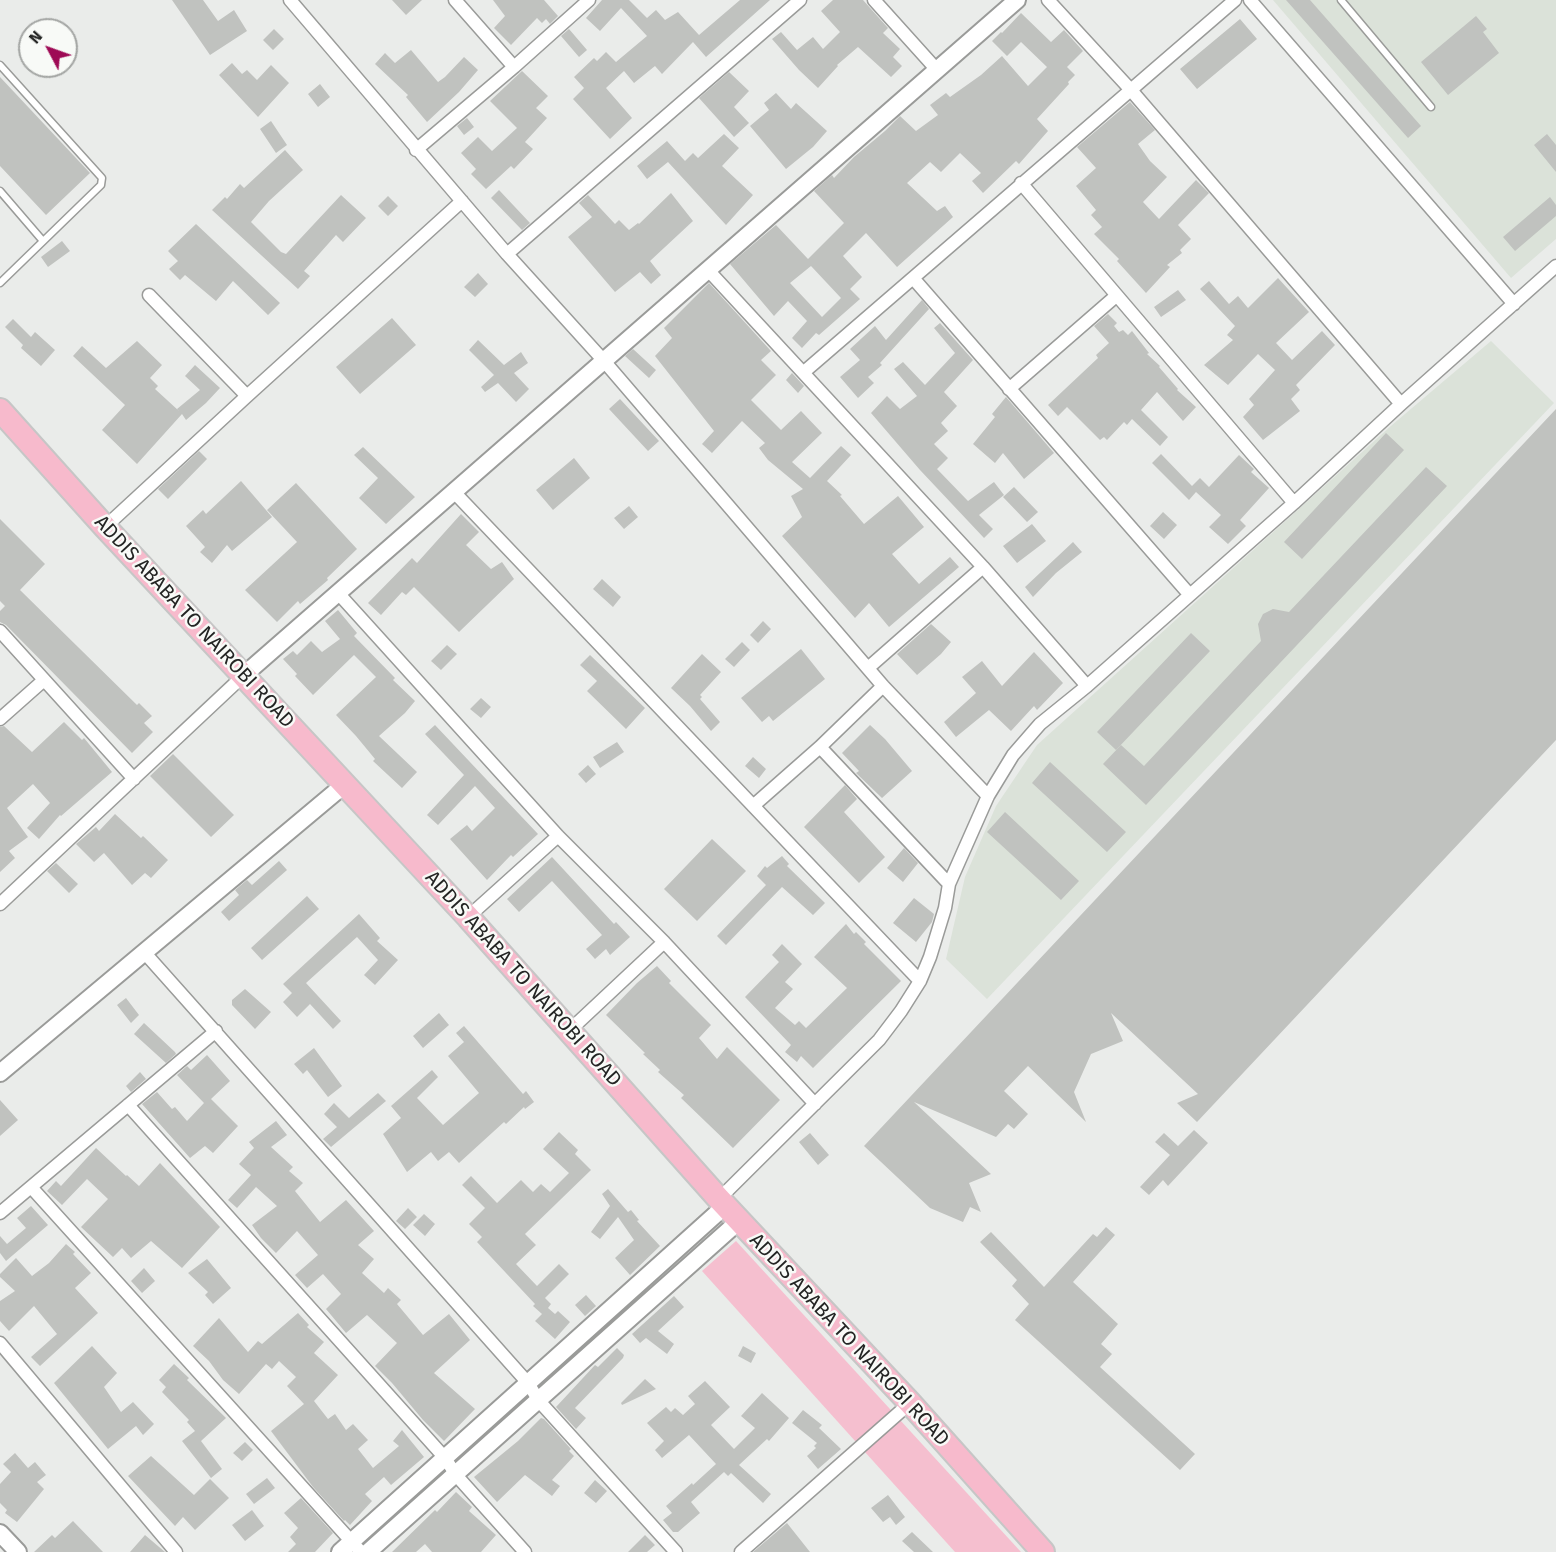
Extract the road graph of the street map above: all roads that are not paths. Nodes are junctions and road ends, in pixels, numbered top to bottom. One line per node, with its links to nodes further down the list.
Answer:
1 (290, 0): 16 (street)
2 (455, 0): 12 (street)
3 (589, 0): 12 (street)
4 (800, 0): 21 (street)
5 (874, 0): 13 (street)
6 (1017, 0): 13 (street)
7 (1048, 0): 14 (street)
8 (1235, 0): 14 (street)
9 (1250, 0): 28 (street)
10 (1341, 0): 15 (lane)
11 (0, 64): 20 (lane)
12 (514, 67): 16 (street)
13 (937, 70): 23 (street)
14 (1130, 89): 17 (street); 33 (street)
15 (1431, 107)
16 (417, 150): 19 (street)
17 (1021, 183): 24 (street); 27 (street)
18 (0, 191): 20 (lane)
19 (462, 201): 21 (street); 32 (street)
20 (43, 241): 25 (lane)
21 (507, 254): 29 (street)
22 (1556, 266): 28 (street)
23 (708, 270): 29 (street); 30 (street)
24 (913, 278): 30 (street); 31 (street)
25 (0, 283)
26 (149, 295): 32 (street)
27 (1116, 296): 31 (street); 36 (street)
28 (1514, 304): 33 (street)
29 (604, 360): 35 (street); 42 (street)
30 (804, 372): 38 (street)
31 (1009, 389): 40 (street)
32 (247, 396): 37 (street)
33 (1401, 404): 36 (street)
34 (0, 410): 37 (highway, ADDIS ABABA TO NAIROBI ROAD)
35 (454, 492): 39 (street); 52 (street)
36 (1294, 503): 40 (street)
37 (105, 527): 43 (highway, ADDIS ABABA TO NAIROBI ROAD)
38 (983, 567): 42 (street); 46 (street)
39 (338, 593): 43 (street); 53 (street)
40 (1189, 594): 46 (street)
41 (0, 631): 44 (street)
42 (868, 668): 45 (street)
43 (244, 675): 49 (street); 50 (highway, ADDIS ABABA TO NAIROBI ROAD)
44 (44, 680): 47 (street); 49 (street)
45 (884, 686): 48 (street); 51 (street)
46 (1087, 686): 51 (street)
47 (0, 719)
48 (820, 747): 52 (street); 54 (street)
49 (134, 779): 55 (street)
50 (344, 785): 56 (highway, ADDIS ABABA TO NAIROBI ROAD); 58 (street)
51 (988, 796): 54 (street)
52 (753, 806): 59 (street)
53 (558, 836): 56 (street); 57 (street)
54 (949, 884): 59 (street)
55 (0, 904)
56 (468, 917): 60 (highway, ADDIS ABABA TO NAIROBI ROAD)
57 (664, 942): 60 (street); 63 (street)
58 (144, 952): 61 (street); 62 (street)
59 (920, 981): 63 (street)
60 (570, 1030): 66 (highway, ADDIS ABABA TO NAIROBI ROAD)
61 (216, 1031): 64 (street); 69 (street)
62 (0, 1073)
63 (815, 1104): 66 (street)
64 (128, 1105): 65 (street); 72 (street)
65 (31, 1187): 67 (street); 75 (street)
66 (728, 1209): 69 (street); 70 (street); 71 (highway, ADDIS ABABA TO NAIROBI ROAD)
67 (0, 1214)
68 (0, 1343): 77 (street)
69 (528, 1383): 70 (street); 72 (street)
70 (539, 1401): 73 (street); 80 (street)
71 (910, 1403): 81 (street); 82 (highway, ADDIS ABABA TO NAIROBI ROAD)
72 (445, 1458): 73 (street); 75 (street)
73 (456, 1475): 78 (street); 79 (street)
74 (0, 1533): 76 (street)
75 (351, 1550)
76 (18, 1552)
77 (176, 1552)
78 (368, 1552)
79 (525, 1552)
80 (676, 1552)
81 (741, 1552)
82 (1042, 1552)

